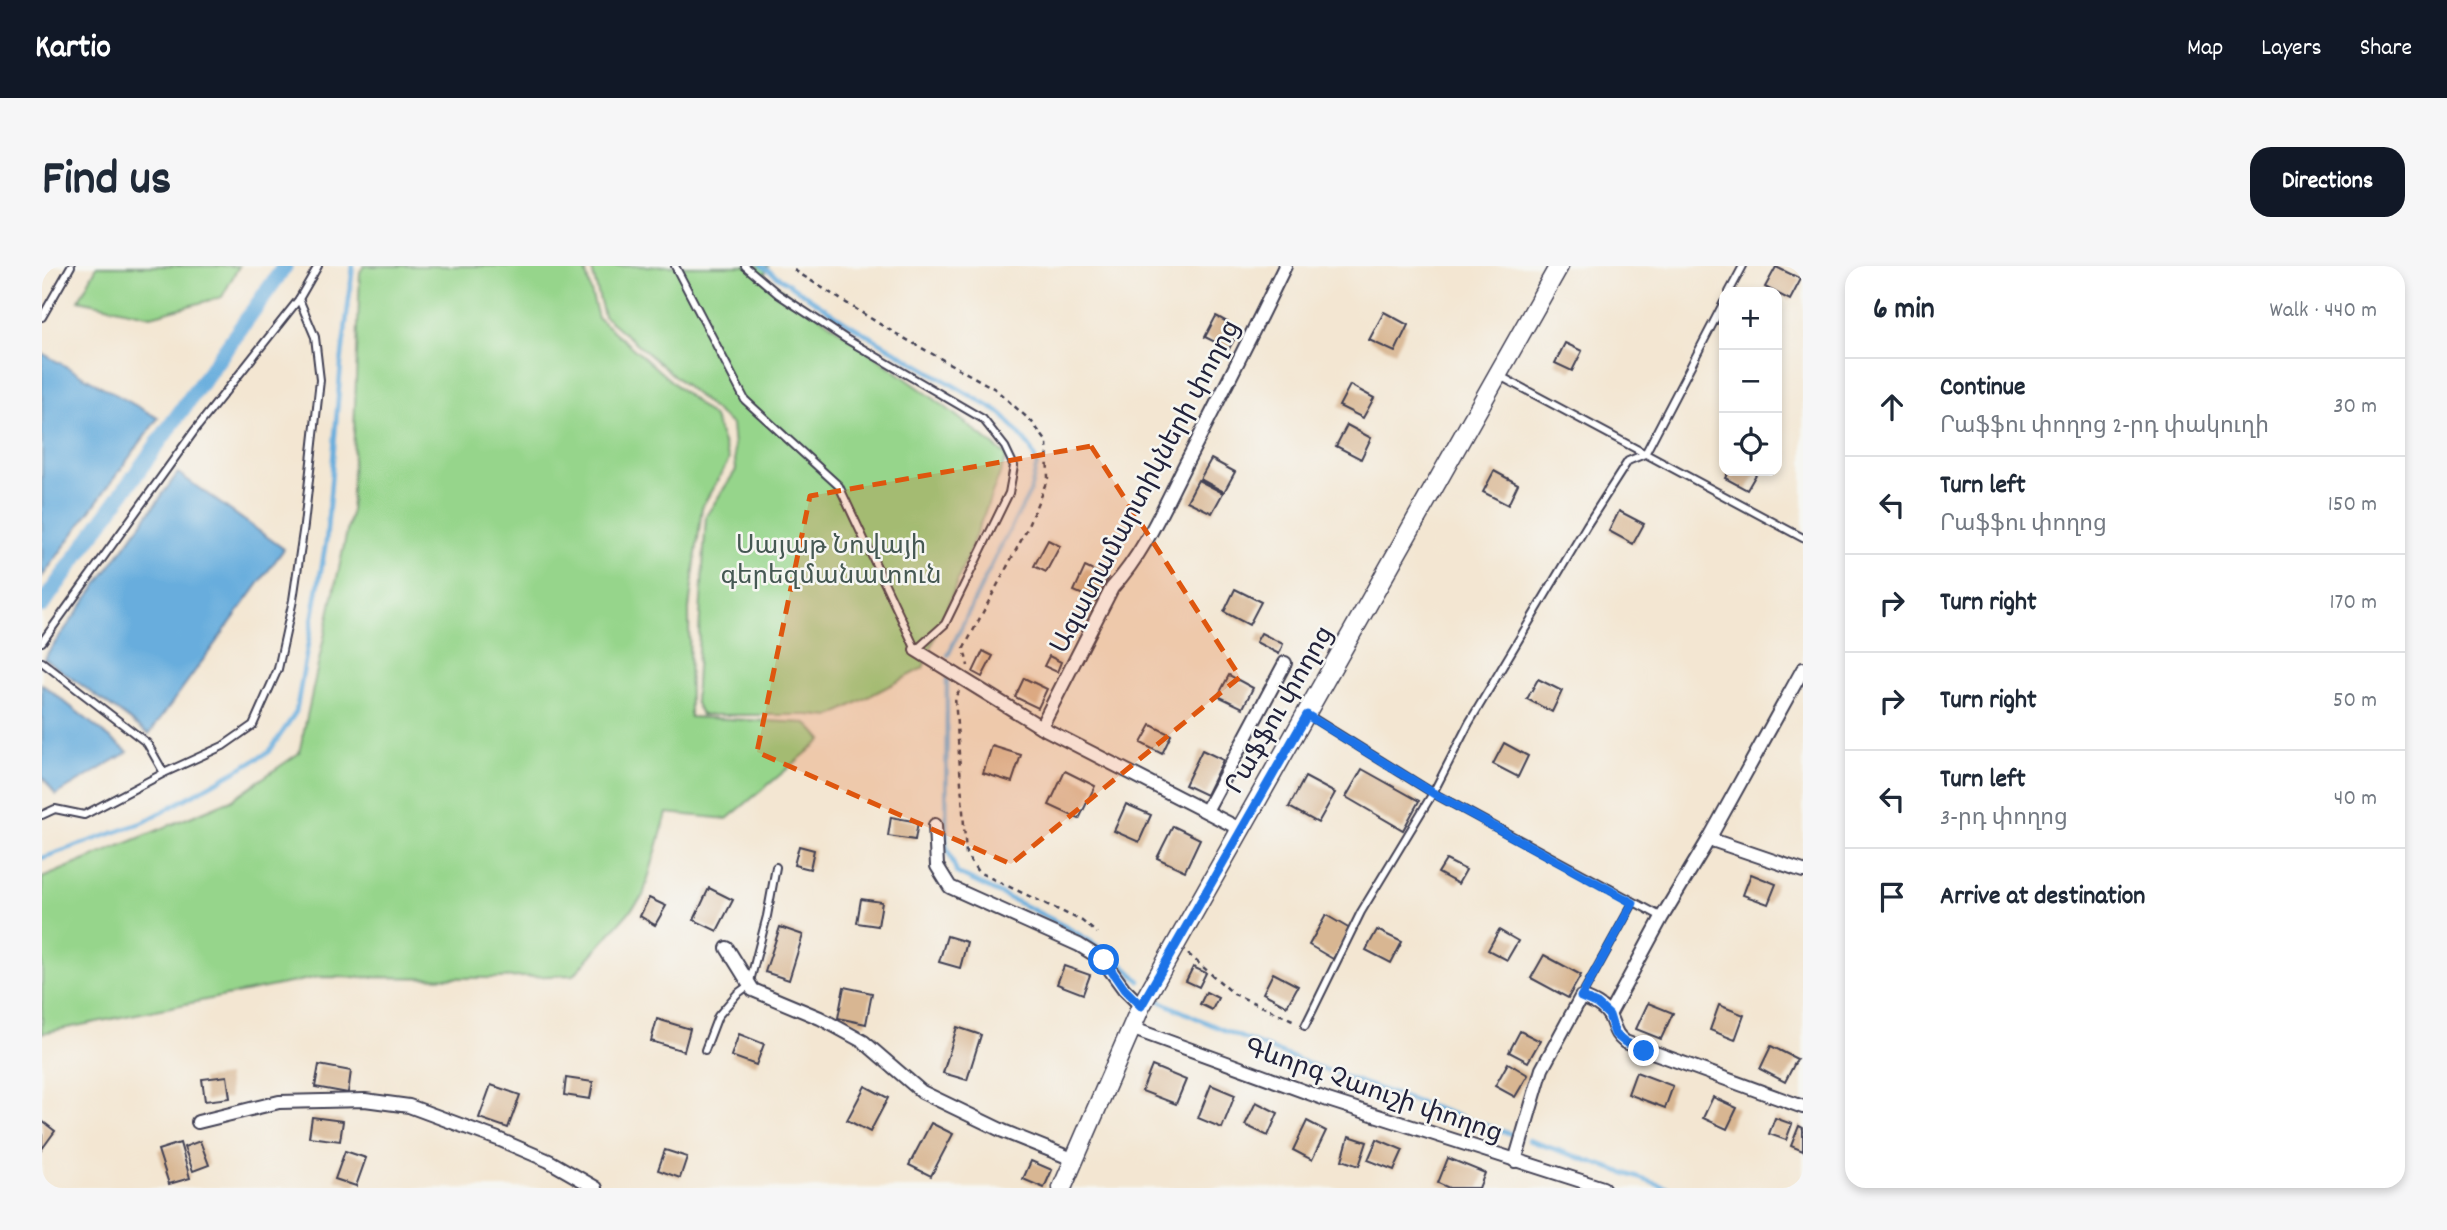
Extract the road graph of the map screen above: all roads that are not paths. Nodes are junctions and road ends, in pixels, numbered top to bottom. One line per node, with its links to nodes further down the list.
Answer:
1 (71, 266): 11 (lane)
2 (318, 266): 9 (lane)
3 (675, 266): 16 (lane)
4 (745, 266): 16 (lane)
5 (1284, 266): 21 (street, Ազատամարտիկների փողոց)
6 (1559, 266): 12 (main road, Րաֆֆու փողոց)
7 (1744, 266): 8 (lane)
8 (1732, 287)
9 (299, 299): 15 (lane); 22 (lane)
10 (1719, 312): 13 (lane)
11 (42, 317)
12 (1497, 374): 13 (lane); 20 (main road, Րաֆֆու փողոց)
13 (1645, 454): 14 (lane); 23 (lane)
14 (1803, 538)
15 (42, 642)
16 (916, 650): 21 (street)
17 (42, 662): 22 (lane)
18 (1285, 663): 24 (street)
19 (1803, 669): 28 (street)
20 (1307, 715): 23 (lane); 27 (main road, Րաֆֆու փողոց)
21 (1041, 727): 24 (street)
22 (164, 773): 25 (lane)
23 (1433, 793): 31 (lane); 38 (lane)
24 (1206, 811): 27 (street)
25 (42, 815)
26 (935, 825): 36 (street)
27 (1240, 829): 36 (main road, Րաֆֆու փողոց)
28 (1709, 839): 30 (street); 32 (street)
29 (776, 867): 34 (lane)
30 (1803, 871)
31 (1633, 903): 32 (lane); 35 (lane)
32 (1662, 917): 37 (street)
33 (727, 947): 34 (street)
34 (749, 985): 40 (lane); 43 (street)
35 (1581, 997): 37 (street); 44 (street)
36 (1141, 1006): 39 (main road, Րաֆֆու փողոց)
37 (1609, 1015): 41 (street)
38 (1305, 1026)
39 (1131, 1028): 43 (main road, Րաֆֆու փողոց); 44 (street, Գևորգ Չաուշի փողոց)
40 (705, 1050)
41 (1803, 1107)
42 (198, 1122): 45 (street)
43 (1075, 1160): 46 (main road, Րաֆֆու փողոց)
44 (1515, 1161): 47 (street, Գևորգ Չաուշի փողոց)
45 (596, 1188)
46 (1062, 1188)
47 (1603, 1188)

